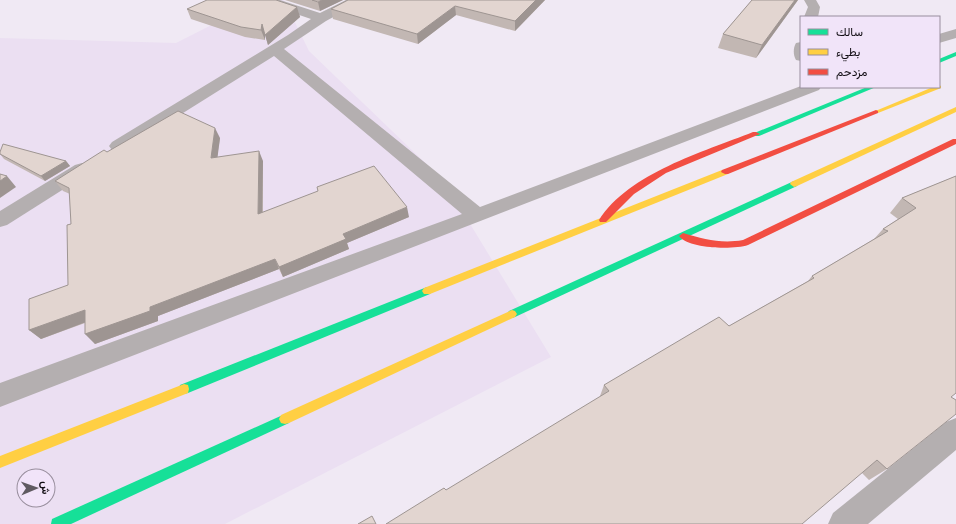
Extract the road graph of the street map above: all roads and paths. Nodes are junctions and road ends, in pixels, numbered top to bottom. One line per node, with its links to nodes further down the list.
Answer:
1 (268, 0): 5 (street)
2 (355, 0): 5 (street)
3 (810, 0): 4 (street)
4 (811, 16)
5 (321, 18): 8 (street)
6 (956, 32): 7 (street)
7 (940, 39)
8 (275, 49): 18 (street); 19 (street)
9 (956, 54): 10 (main road)
10 (940, 61)
11 (950, 82): 12 (main road)
12 (940, 87)
13 (809, 88): 18 (street)
14 (870, 88): 20 (main road)
15 (938, 88): 20 (main road)
16 (956, 109): 21 (main road)
17 (956, 141): 21 (main road)
18 (477, 216): 22 (street)
19 (0, 220)
20 (601, 223): 24 (main road)
21 (683, 236): 25 (main road)
22 (0, 395)
23 (956, 432): 26 (street)
24 (0, 462)
25 (57, 524)
26 (844, 524)

